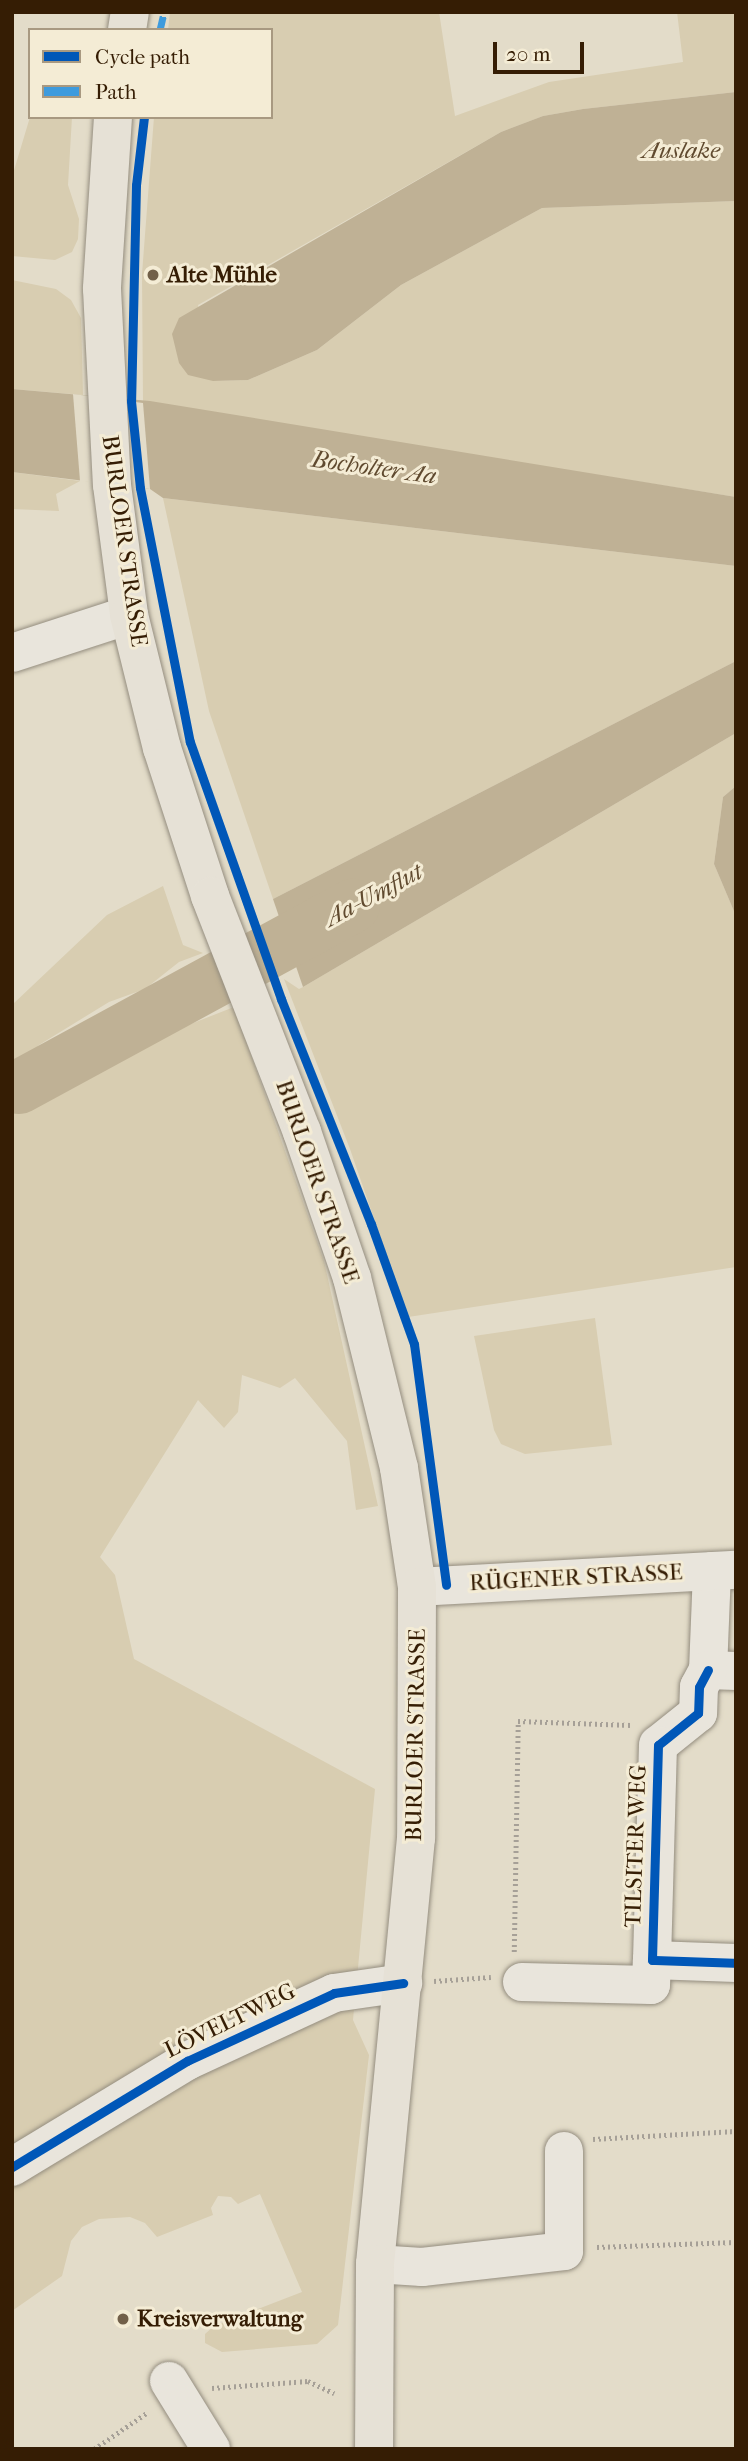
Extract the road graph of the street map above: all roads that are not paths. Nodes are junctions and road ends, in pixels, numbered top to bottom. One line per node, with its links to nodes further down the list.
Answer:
1 (113, 119): 2 (main road, BURLOER STRASSE)
2 (129, 615): 3 (street); 5 (main road, BURLOER STRASSE)
3 (12, 653)
4 (724, 1571): 5 (street, RÜGENER STRASSE); 6 (street, TILSITER WEG)
5 (417, 1587): 10 (main road, BURLOER STRASSE)
6 (722, 1670): 7 (street, TILSITER WEG)
7 (652, 1961): 8 (street, TILSITER WEG); 9 (street, TILSITER WEG)
8 (736, 1963)
9 (518, 1979)
10 (403, 1983): 12 (street, LÖVELTWEG); 13 (main road, BURLOER STRASSE)
11 (564, 2151): 13 (street)
12 (12, 2167)
13 (375, 2264): 16 (main road, BURLOER STRASSE)
14 (169, 2381): 15 (street)
15 (211, 2449)
16 (374, 2449)

